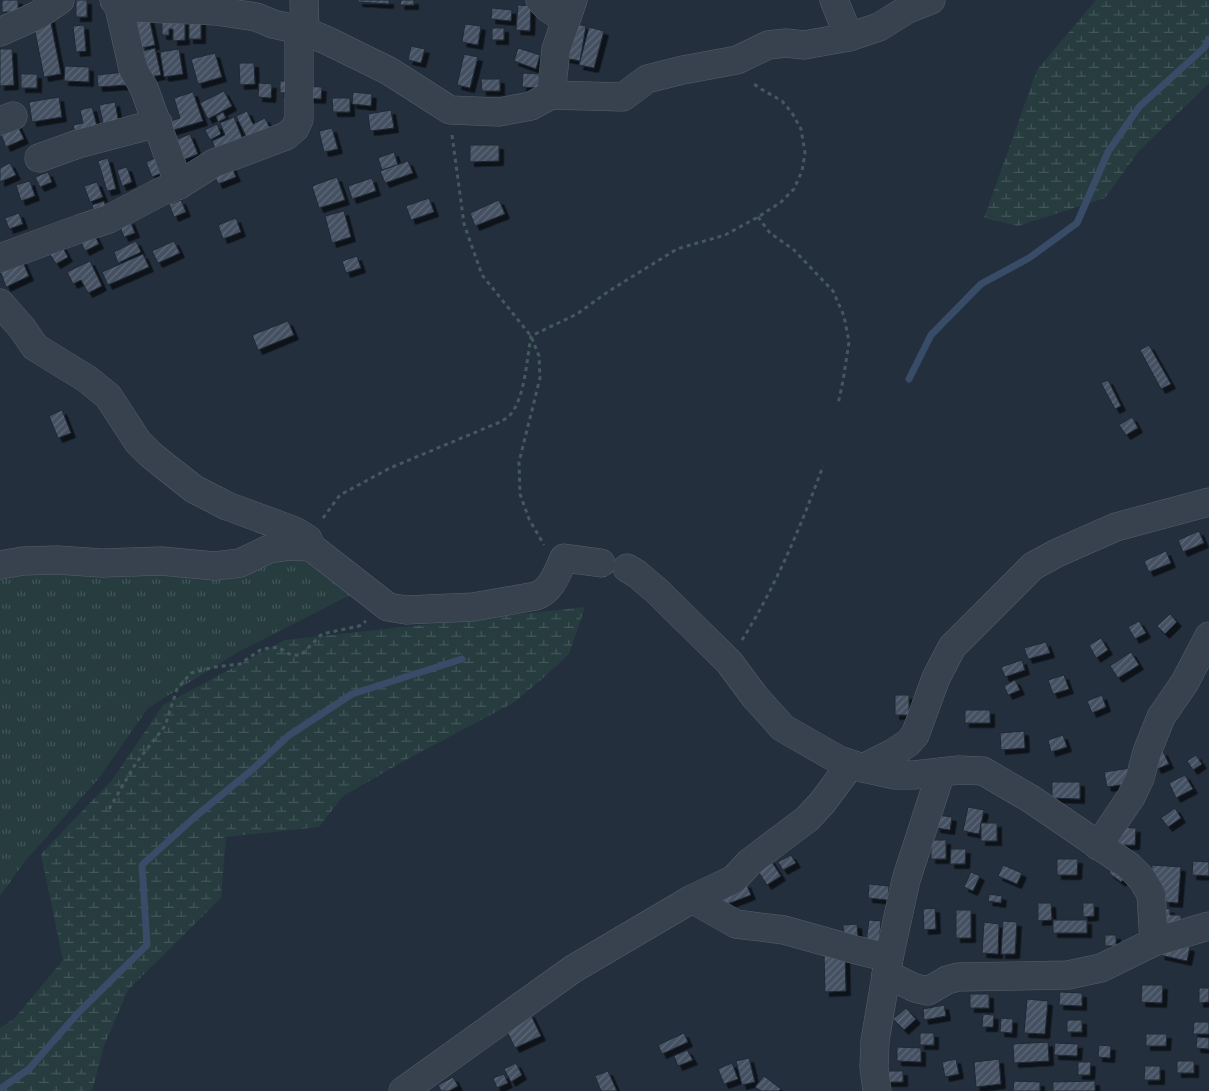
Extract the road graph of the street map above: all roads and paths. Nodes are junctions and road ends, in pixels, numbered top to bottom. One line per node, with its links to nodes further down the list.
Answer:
1 (60, 0): 9 (street)
2 (304, 0): 8 (street)
3 (540, 0): 7 (street)
4 (834, 0): 10 (street)
5 (931, 0): 10 (street)
6 (116, 4): 8 (street); 14 (street)
7 (570, 10): 12 (street)
8 (302, 30): 13 (street); 16 (street)
9 (0, 32)
10 (850, 37): 11 (street)
11 (737, 60): 12 (street); 17 (path)
12 (551, 94): 13 (street)
13 (450, 110): 20 (path)
14 (158, 123): 15 (street); 16 (street)
15 (39, 158)
16 (179, 185): 18 (street)
17 (758, 217): 20 (path); 21 (path)
18 (0, 258)
19 (0, 303): 24 (street)
20 (531, 336): 24 (path); 25 (path)
21 (838, 404)
22 (823, 466): 29 (path)
23 (1209, 502): 30 (street)
24 (310, 543): 26 (street); 27 (street)
25 (564, 558): 27 (street); 29 (street)
26 (0, 565)
27 (388, 606): 32 (path)
28 (1209, 636): 33 (street)
29 (729, 662): 30 (street)
30 (857, 766): 31 (street); 34 (street)
31 (941, 772): 33 (street); 37 (street)
32 (109, 809)
33 (1098, 846): 36 (street)
34 (692, 900): 37 (street); 38 (street)
35 (1209, 926): 36 (street)
36 (1154, 942): 37 (street)
37 (888, 966): 39 (street)
38 (413, 1088)
39 (877, 1091)

